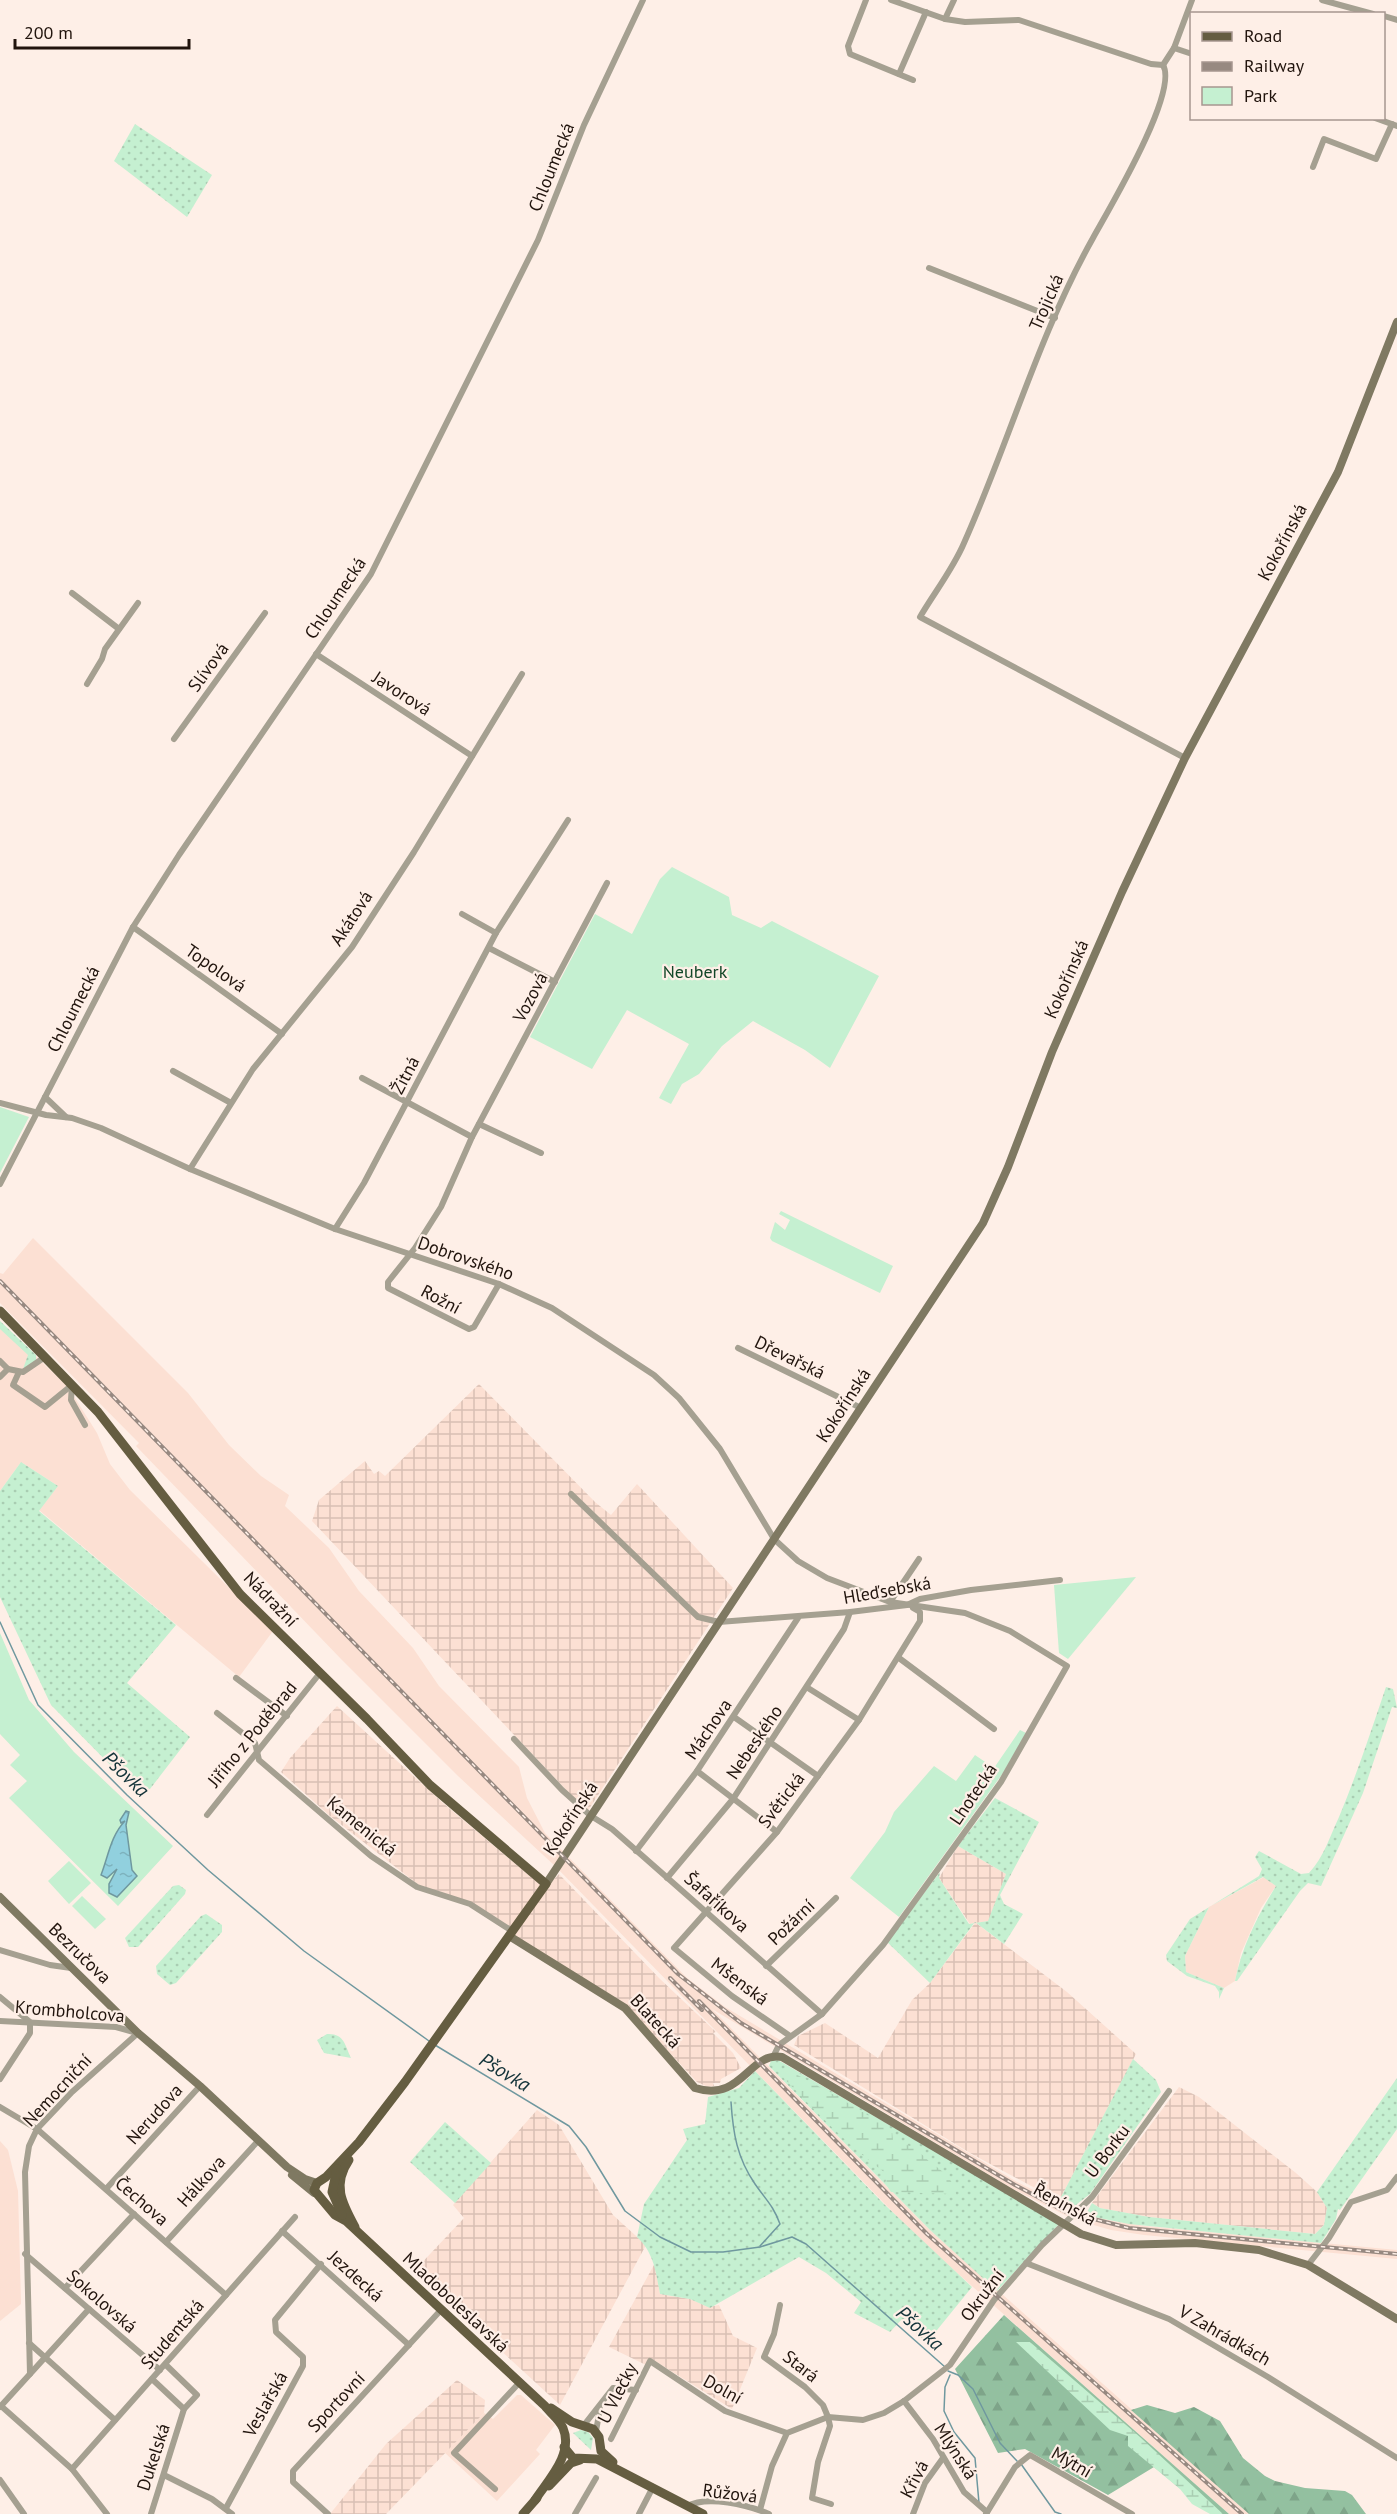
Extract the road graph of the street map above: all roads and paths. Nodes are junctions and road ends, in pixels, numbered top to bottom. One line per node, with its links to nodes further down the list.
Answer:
1 (643, 0): 24 (street, Chloumecká)
2 (867, 0): 13 (street)
3 (891, 0): 7 (street)
4 (954, 0): 9 (street)
5 (1192, 0): 10 (street)
6 (1322, 0): 8 (street)
7 (926, 12): 9 (street); 13 (street)
8 (1366, 12)
9 (945, 19): 12 (street)
10 (1174, 48): 11 (street); 12 (street)
11 (1190, 54)
12 (1163, 65): 18 (street, Trojická)
13 (899, 74): 14 (street)
14 (913, 80)
15 (1394, 125): 16 (street)
16 (1313, 167)
17 (929, 268): 18 (street)
18 (1055, 318): 29 (street, Trojická)
19 (1397, 322): 29 (main road, Kokořínská)
20 (72, 593): 23 (street)
21 (138, 603): 23 (street)
22 (265, 614): 27 (street, Slívová)
23 (119, 629): 26 (street)
24 (316, 654): 28 (street, Javorová); 33 (street, Chloumecká)
25 (522, 674): 28 (street, Akátová)
26 (87, 684)
27 (174, 739)
28 (472, 756): 37 (street, Akátová)
29 (1185, 758): 62 (main road, Kokořínská)
30 (568, 820): 34 (street, Žitná)
31 (607, 883): 36 (street, Vozová)
32 (462, 914): 34 (street)
33 (133, 927): 37 (street, Topolová); 40 (street, Chloumecká)
34 (496, 933): 35 (street, Žitná)
35 (489, 948): 36 (street); 41 (street, Žitná)
36 (555, 982): 46 (street, Vozová)
37 (282, 1034): 43 (street, Akátová)
38 (173, 1071): 43 (street)
39 (362, 1078): 41 (street)
40 (45, 1097): 44 (street, Chloumecká); 45 (street, Dobrovského)
41 (407, 1102): 47 (street); 51 (street, Žitná)
42 (0, 1103): 44 (street, Dobrovského)
43 (231, 1103): 49 (street, Akátová)
44 (37, 1113): 45 (street, Dobrovského); 50 (street, Chloumecká)
45 (66, 1117): 49 (street, Dobrovského)
46 (479, 1124): 47 (street, Vozová); 48 (street)
47 (472, 1137): 52 (street, Vozová)
48 (541, 1153)
49 (190, 1169): 51 (street, Dobrovského)
50 (0, 1184)
51 (335, 1229): 52 (street, Dobrovského)
52 (408, 1254): 53 (street, Dobrovského); 53 (street, Rožní)
53 (499, 1284): 65 (street, Dobrovského)
54 (0, 1311): 56 (main road, Nádražní)
55 (738, 1348): 62 (street, Dřevařská)
56 (45, 1356): 59 (street); 61 (main road, Nádražní)
57 (0, 1361): 58 (street)
58 (8, 1368): 59 (street); 60 (street)
59 (19, 1372): 61 (street)
60 (0, 1377)
61 (72, 1385): 63 (street); 74 (main road, Nádražní)
62 (861, 1408): 65 (main road, Kokořínská)
63 (85, 1425)
64 (571, 1494): 72 (street)
65 (774, 1539): 68 (street, Dobrovského); 72 (main road, Kokořínská)
66 (919, 1558): 68 (street)
67 (1060, 1580): 69 (street, Hleďsebská)
68 (890, 1602): 69 (street, Dobrovského)
69 (907, 1605): 70 (street, Hleďsebská); 73 (street, Světická); 103 (street, Lhotecká)
70 (850, 1612): 71 (street, Hleďsebská); 76 (street, Nebeského)
71 (798, 1618): 72 (street, Hleďsebská); 79 (street, Máchova)
72 (719, 1622): 89 (main road, Kokořínská)
73 (899, 1658): 80 (street, Světická); 81 (street)
74 (320, 1673): 78 (street, Jiřího z Poděbrad); 93 (main road, Nádražní)
75 (236, 1678): 78 (street)
76 (808, 1688): 80 (street); 83 (street, Nebeského)
77 (217, 1713): 84 (street, Kamenická)
78 (287, 1716): 84 (street, Jiřího z Poděbrad)
79 (734, 1717): 83 (street); 85 (street, Máchova)
80 (859, 1720): 86 (street, Světická)
81 (994, 1729)
82 (514, 1739): 89 (street, Šafaříkova)
83 (772, 1743): 86 (street); 87 (street, Nebeského)
84 (257, 1751): 88 (street, Jiřího z Poděbrad); 97 (street, Kamenická)
85 (697, 1771): 87 (street); 91 (street, Máchova)
86 (818, 1776): 90 (street, Světická)
87 (733, 1798): 90 (street); 92 (street, Nebeského)
88 (207, 1815)
89 (591, 1816): 91 (street, Šafaříkova); 93 (main road, Kokořínská)
90 (777, 1832): 96 (street, Světická)
91 (636, 1851): 92 (street, Šafaříkova)
92 (667, 1878): 96 (street, Šafaříkova)
93 (546, 1884): 97 (main road, Kokořínská)
94 (0, 1897): 101 (main road, Bezručova)
95 (836, 1898): 100 (street, Požární)
96 (706, 1912): 98 (street, Světická); 100 (street, Šafaříkova)
97 (509, 1936): 108 (main road, Blatecká); 115 (main road, Kokořínská)
98 (674, 1948): 107 (street, Mšenská)
99 (0, 1950): 101 (street)
100 (766, 1966): 103 (street, Šafaříkova)
101 (71, 1968): 106 (main road, Bezručova)
102 (0, 1997): 105 (street)
103 (822, 2014): 107 (street, Lhotecká)
104 (0, 2021): 105 (street, Krombholcova)
105 (30, 2022): 106 (street, Krombholcova); 109 (street)
106 (138, 2033): 110 (main road, Mladoboleslavská); 113 (street, Nemocniční)
107 (790, 2036): 108 (street, Lhotecká)
108 (774, 2055): 126 (main road, Řepínská)
109 (0, 2079)
110 (200, 2086): 114 (main road, Mladoboleslavská); 120 (street, Nerudova)
111 (1168, 2091): 126 (street, U Borku)
112 (0, 2107): 113 (street, Čechova)
113 (37, 2129): 120 (street, Čechova); 130 (street, Nemocniční)
114 (258, 2141): 117 (main road, Mladoboleslavská); 129 (street, Hálkova)
115 (359, 2142): 116 (main road, Kokořínská); 128 (main road)
116 (339, 2164): 119 (main road, Kokořínská); 121 (main road, Kokořínská)
117 (287, 2167): 119 (main road, Mladoboleslavská); 122 (main road, Mladoboleslavská)
118 (1397, 2177): 133 (street)
119 (318, 2182): 121 (main road, Mladoboleslavská); 122 (main road)
120 (106, 2189): 123 (street, Čechova)
121 (331, 2189): 122 (main road); 125 (main road, Mladoboleslavská)
122 (317, 2196): 125 (main road, Mladoboleslavská)
123 (134, 2214): 129 (street, Čechova); 134 (street)
124 (295, 2217): 127 (street, Studentská)
125 (346, 2221): 128 (main road, Mladoboleslavská)
126 (1064, 2224): 131 (street, Okružní); 133 (main road, Řepínská)
127 (282, 2231): 132 (street, Jezdecká); 135 (street, Studentská)
128 (359, 2234): 138 (main road, Mladoboleslavská)
129 (166, 2242): 135 (street, Čechova)
130 (25, 2254): 134 (street, Sokolovská); 140 (street, Nemocniční)
131 (1026, 2263): 150 (street, Okružní); 164 (street, V Zahrádkách)
132 (321, 2264): 141 (street, Jezdecká); 176 (street, Veslařská)
133 (1308, 2265): 139 (main road, Řepínská)
134 (65, 2288): 137 (street, Sokolovská)
135 (226, 2295): 144 (street, Studentská)
136 (780, 2304): 155 (street, Stará)
137 (89, 2309): 142 (street); 145 (street, Sokolovská)
138 (440, 2311): 141 (street, Sportovní); 148 (main road, Mladoboleslavská)
139 (1397, 2319)
140 (29, 2343): 142 (street); 146 (street, Nemocniční)
141 (409, 2345): 183 (street, Sportovní)
142 (46, 2358): 146 (street); 156 (street)
143 (650, 2361): 149 (street, U Vlečky); 159 (street, Dolní)
144 (166, 2365): 145 (street, Studentská); 154 (street, Dukelská)
145 (160, 2370): 147 (street, Studentská)
146 (30, 2374): 152 (street)
147 (153, 2379): 154 (street); 156 (street, Studentská)
148 (519, 2383): 153 (main road, Mladoboleslavská); 172 (street)
149 (636, 2390): 151 (street); 160 (street, U Vlečky)
150 (904, 2401): 155 (street, Okružní); 163 (street, Mlýnská)
151 (602, 2405): 157 (street); 158 (street)
152 (0, 2406): 166 (street)
153 (545, 2406): 157 (main road, Mladoboleslavská); 161 (main road, Mladoboleslavská)
154 (184, 2409): 167 (street, Dukelská)
155 (828, 2417): 159 (street, Okružní); 174 (street)
156 (115, 2420): 166 (street, Studentská)
157 (582, 2425): 158 (main road, Mladoboleslavská); 161 (main road)
158 (596, 2431): 162 (main road, Mladoboleslavská)
159 (787, 2433): 177 (street)
160 (611, 2439)
161 (564, 2442): 165 (main road, Mladoboleslavská); 173 (main road)
162 (599, 2444): 165 (main road); 169 (main road, Mladoboleslavská)
163 (943, 2458): 178 (street, Mlýnská); 189 (street, Křivá)
164 (1397, 2458)
165 (584, 2459): 169 (main road, Mladoboleslavská); 173 (main road)
166 (72, 2469): 180 (street)
167 (164, 2475): 176 (street); 181 (street, Dukelská)
168 (596, 2478): 185 (street)
169 (634, 2478): 171 (main road, Mladoboleslavská)
170 (0, 2480): 179 (street)
171 (653, 2487): 175 (main road, Mladoboleslavská); 186 (street)
172 (495, 2489)
173 (535, 2500): 184 (main road)
174 (831, 2504)
175 (687, 2506): 177 (street, Růžová); 187 (main road, Mladoboleslavská)
176 (226, 2508): 182 (street)
177 (760, 2510): 188 (street, Růžová)
178 (986, 2513): 190 (street, Mýtní)
179 (24, 2514)
180 (107, 2514)
181 (151, 2514)
182 (232, 2514)
183 (328, 2514)
184 (523, 2514)
185 (575, 2514)
186 (639, 2514)
187 (703, 2514)
188 (769, 2514)
189 (913, 2514)
190 (1132, 2514)

